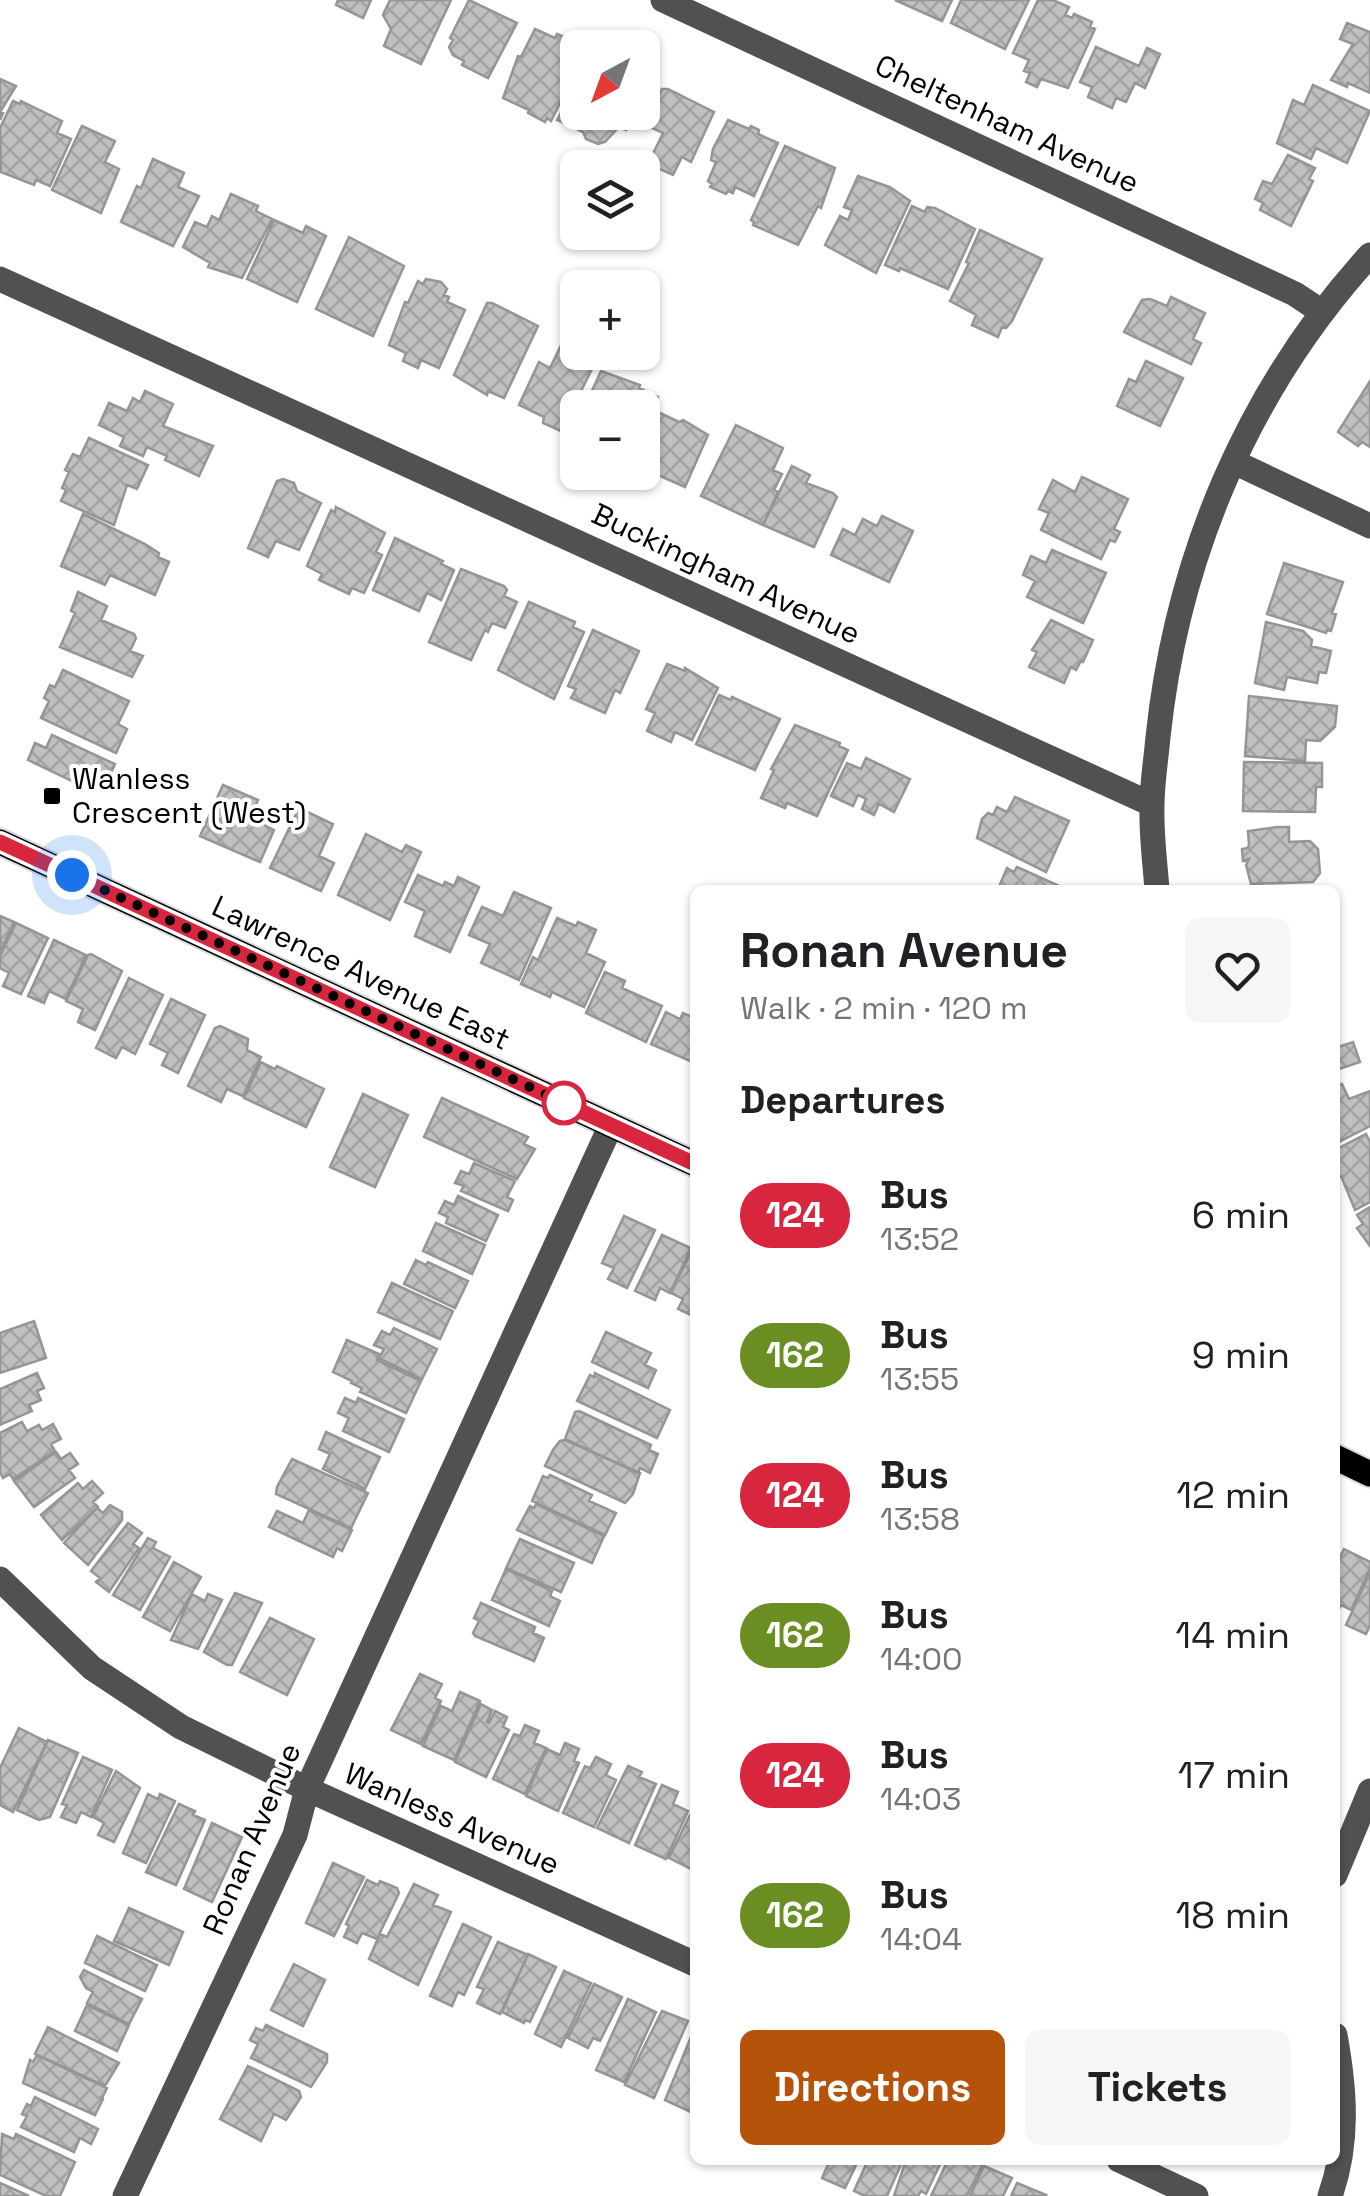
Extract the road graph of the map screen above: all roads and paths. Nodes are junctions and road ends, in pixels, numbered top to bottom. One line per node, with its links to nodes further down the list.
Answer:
1 (663, 0): 4 (street, Cheltenham Avenue)
2 (1370, 255): 4 (street)
3 (0, 279): 7 (street, Buckingham Avenue)
4 (1322, 312): 5 (street)
5 (1234, 462): 6 (street); 7 (street)
6 (1370, 526)
7 (1152, 804): 9 (street)
8 (0, 842): 10 (main road, Lawrence Avenue East)
9 (1157, 885)
10 (611, 1125): 11 (main road, Lawrence Avenue East); 15 (street, Ronan Avenue)
11 (690, 1162)
12 (1340, 1459): 13 (main road)
13 (1370, 1474)
14 (0, 1580): 15 (street, Wanless Avenue)
15 (306, 1789): 18 (street, Wanless Avenue); 21 (street, Ronan Avenue)
16 (1370, 1791): 17 (street)
17 (1340, 1863)
18 (690, 1962)
19 (1340, 2077): 23 (street)
20 (1129, 2165): 22 (street)
21 (124, 2196)
22 (1196, 2196)
23 (1330, 2196)

